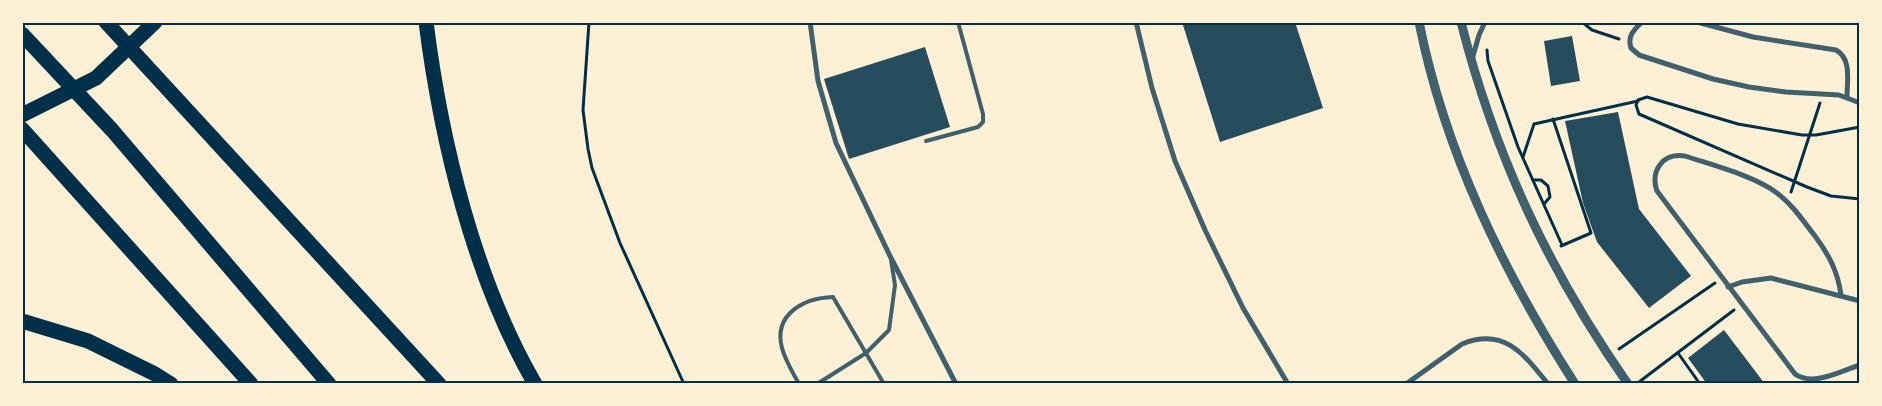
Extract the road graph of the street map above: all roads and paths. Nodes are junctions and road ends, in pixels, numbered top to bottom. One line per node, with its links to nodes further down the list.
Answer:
1 (106, 22): 50 (highway)
2 (155, 22): 22 (highway)
3 (426, 22): 51 (highway)
4 (589, 22): 52 (path)
5 (810, 22): 36 (street)
6 (958, 22): 27 (lane)
7 (1136, 22): 57 (street)
8 (1420, 22): 60 (street)
9 (1461, 22): 17 (street)
10 (1485, 22): 17 (street)
11 (1582, 22): 16 (path)
12 (1642, 22): 16 (street)
13 (1697, 22): 19 (street)
14 (24, 36): 49 (highway)
15 (1488, 42): 28 (path)
16 (1629, 42): 18 (street)
17 (1472, 61): 35 (street)
18 (1822, 95): 19 (street); 26 (path)
19 (1847, 96): 21 (street)
20 (1638, 100): 23 (path); 26 (path); 30 (path)
21 (1860, 103)
22 (22, 114)
23 (1553, 119): 28 (path); 34 (path)
24 (1860, 127): 26 (path)
25 (22, 129): 48 (highway)
26 (1809, 136): 30 (path)
27 (926, 141)
28 (1523, 157): 29 (path)
29 (1533, 180): 33 (path); 33 (path)
30 (1795, 181): 31 (path); 32 (path)
31 (1860, 198)
32 (1788, 202): 37 (street); 39 (street)
33 (1544, 204): 34 (path)
34 (1562, 245): 35 (path)
35 (1546, 252): 45 (street)
36 (890, 256): 44 (lane); 56 (street)
37 (1721, 278): 38 (street); 45 (path)
38 (1728, 287): 39 (street); 41 (street)
39 (1841, 295): 40 (street)
40 (1860, 301)
41 (1741, 304): 43 (path); 46 (street)
42 (22, 320): 47 (highway)
43 (1678, 352): 62 (path); 63 (path)
44 (866, 353): 53 (lane); 54 (lane); 55 (lane)
45 (1609, 356): 61 (street)
46 (1860, 365)
47 (171, 384)
48 (251, 384)
49 (329, 384)
50 (439, 384)
51 (534, 384)
52 (684, 384)
53 (799, 384)
54 (817, 384)
55 (884, 384)
56 (956, 384)
57 (1288, 384)
58 (1406, 384): 59 (street)
59 (1548, 384)
60 (1575, 384)
61 (1628, 384)
62 (1637, 384)
63 (1700, 384)

